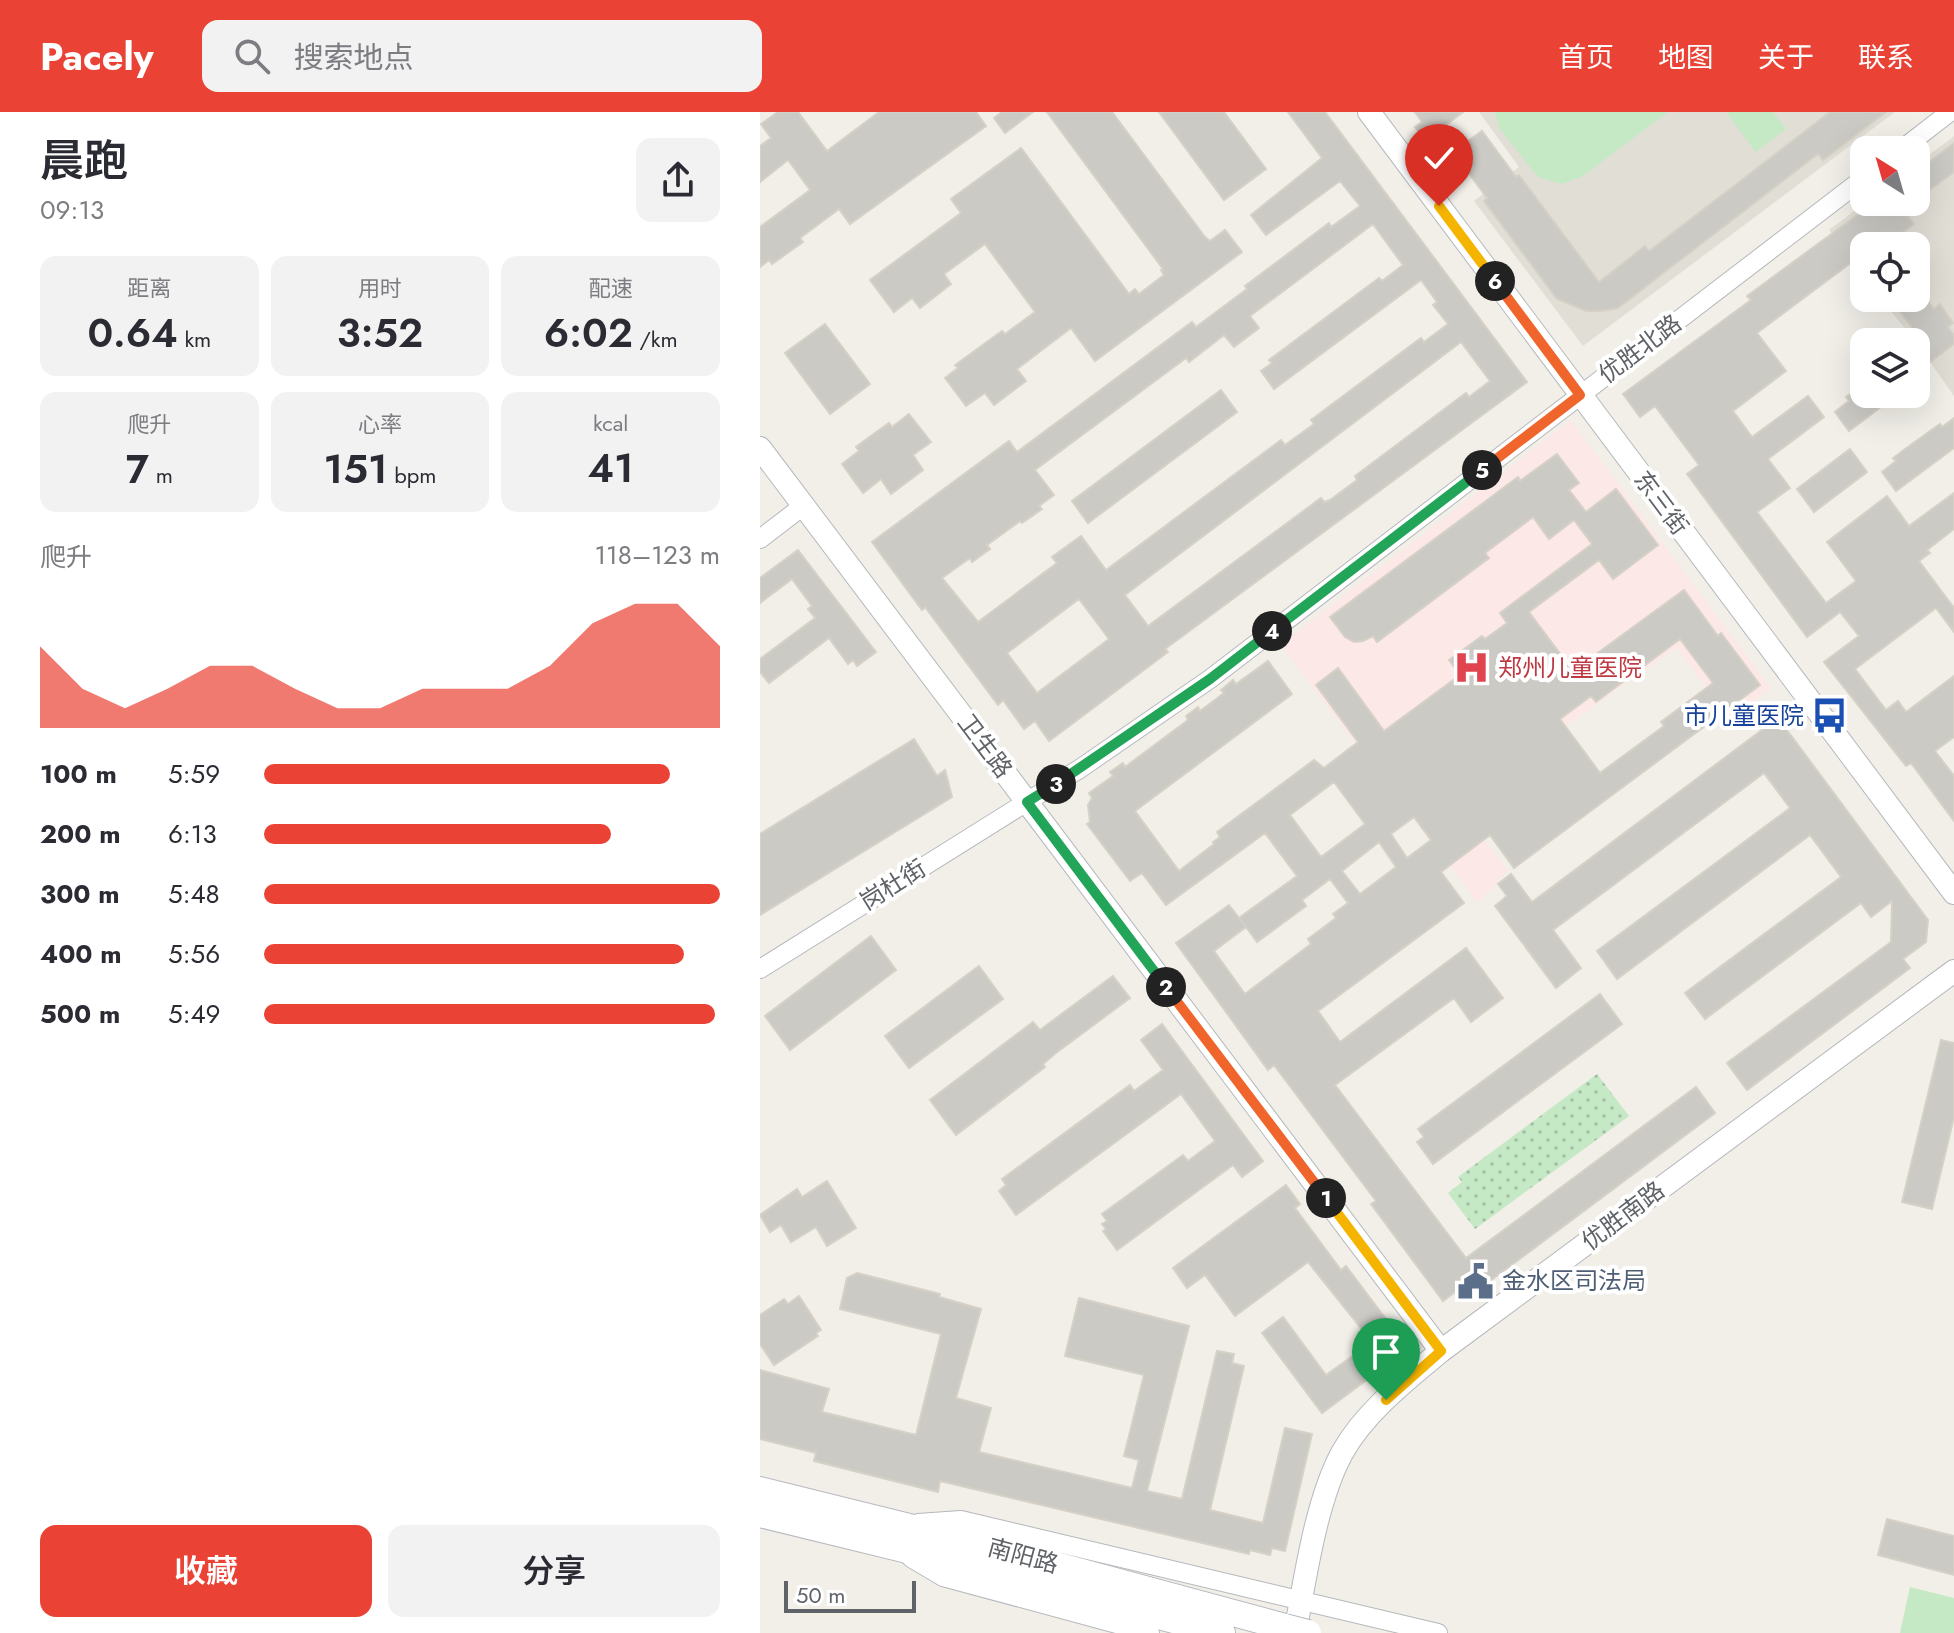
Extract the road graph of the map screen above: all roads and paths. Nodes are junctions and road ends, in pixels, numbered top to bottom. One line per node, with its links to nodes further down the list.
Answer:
1 (1369, 112): 5 (street, 东三街)
2 (1950, 112): 3 (street)
3 (1919, 136)
4 (1850, 189): 5 (street, 优胜北路)
5 (1580, 395): 9 (street, 优胜北路); 10 (street, 东三街)
6 (760, 448): 7 (street, 卫生路)
7 (803, 506): 8 (street); 9 (street, 卫生路)
8 (760, 539)
9 (1027, 802): 11 (street, 岗杜街); 13 (street, 卫生路)
10 (1954, 893)
11 (760, 969)
12 (1954, 971): 13 (street, 优胜南路)
13 (1441, 1351): 17 (street, 优胜南路)
14 (760, 1490): 16 (main road, 南阳路)
15 (760, 1514): 16 (main road, 南阳路)
16 (894, 1535): 17 (street); 18 (main road, 南阳路); 19 (street); 20 (main road, 南阳路)
17 (1301, 1601): 18 (street, 优胜南路); 21 (street)
18 (1296, 1631)
19 (1150, 1633)
20 (1222, 1633)
21 (1438, 1633)

